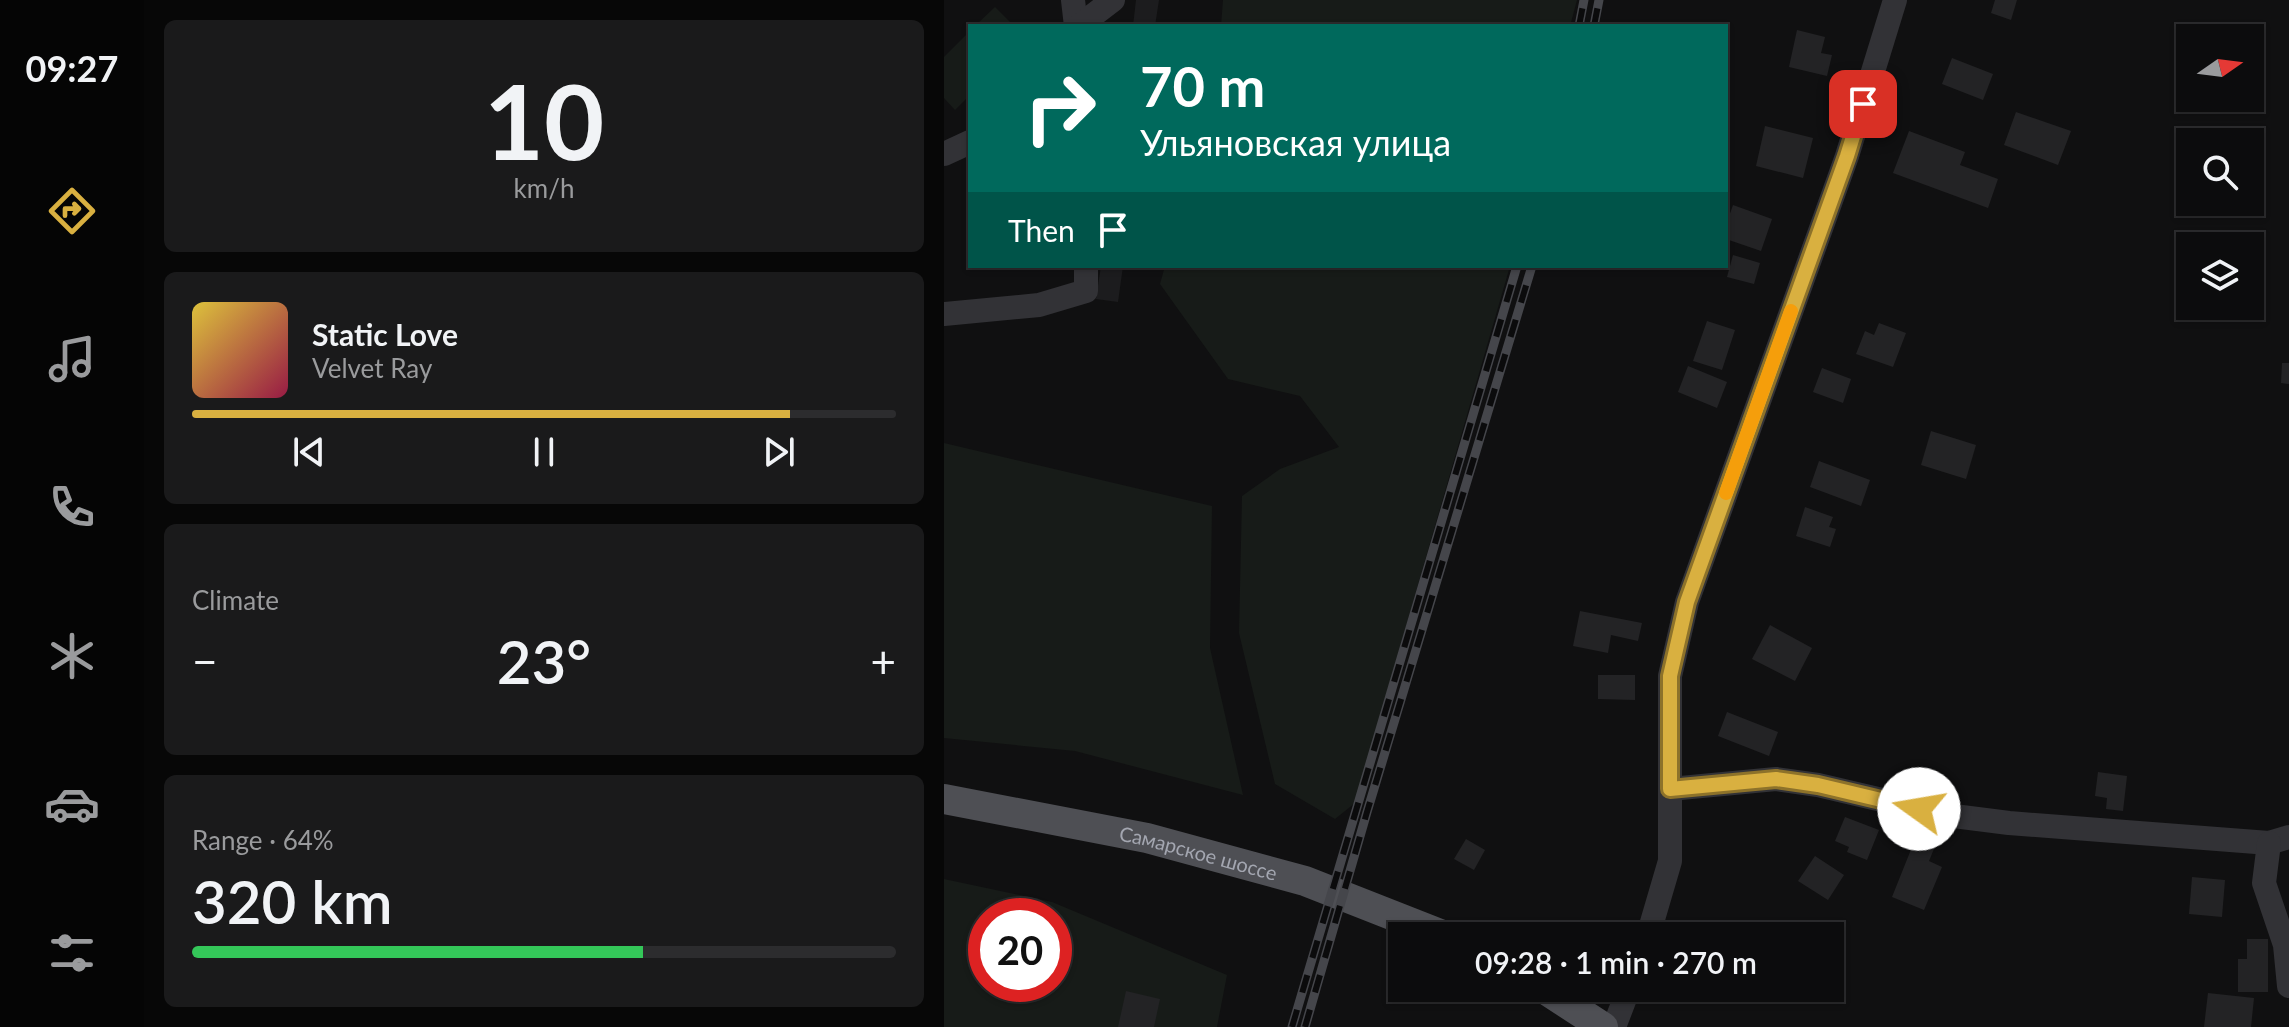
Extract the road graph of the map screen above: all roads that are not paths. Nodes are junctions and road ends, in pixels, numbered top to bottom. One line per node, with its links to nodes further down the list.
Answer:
1 (1073, 0): 4 (street)
2 (1113, 0): 5 (street)
3 (1895, 0): 10 (street)
4 (1078, 24)
5 (1081, 24)
6 (968, 143): 7 (street)
7 (944, 154)
8 (1086, 268): 9 (street)
9 (944, 314)
10 (1670, 789): 12 (street); 14 (street)
11 (944, 799): 13 (main road, Самарское шоссе)
12 (2279, 840): 15 (street)
13 (1409, 922)
14 (1652, 922)
15 (2289, 986)
16 (1565, 1002): 18 (main road)
17 (1624, 1002): 19 (street)
18 (1603, 1027)
19 (1614, 1027)

